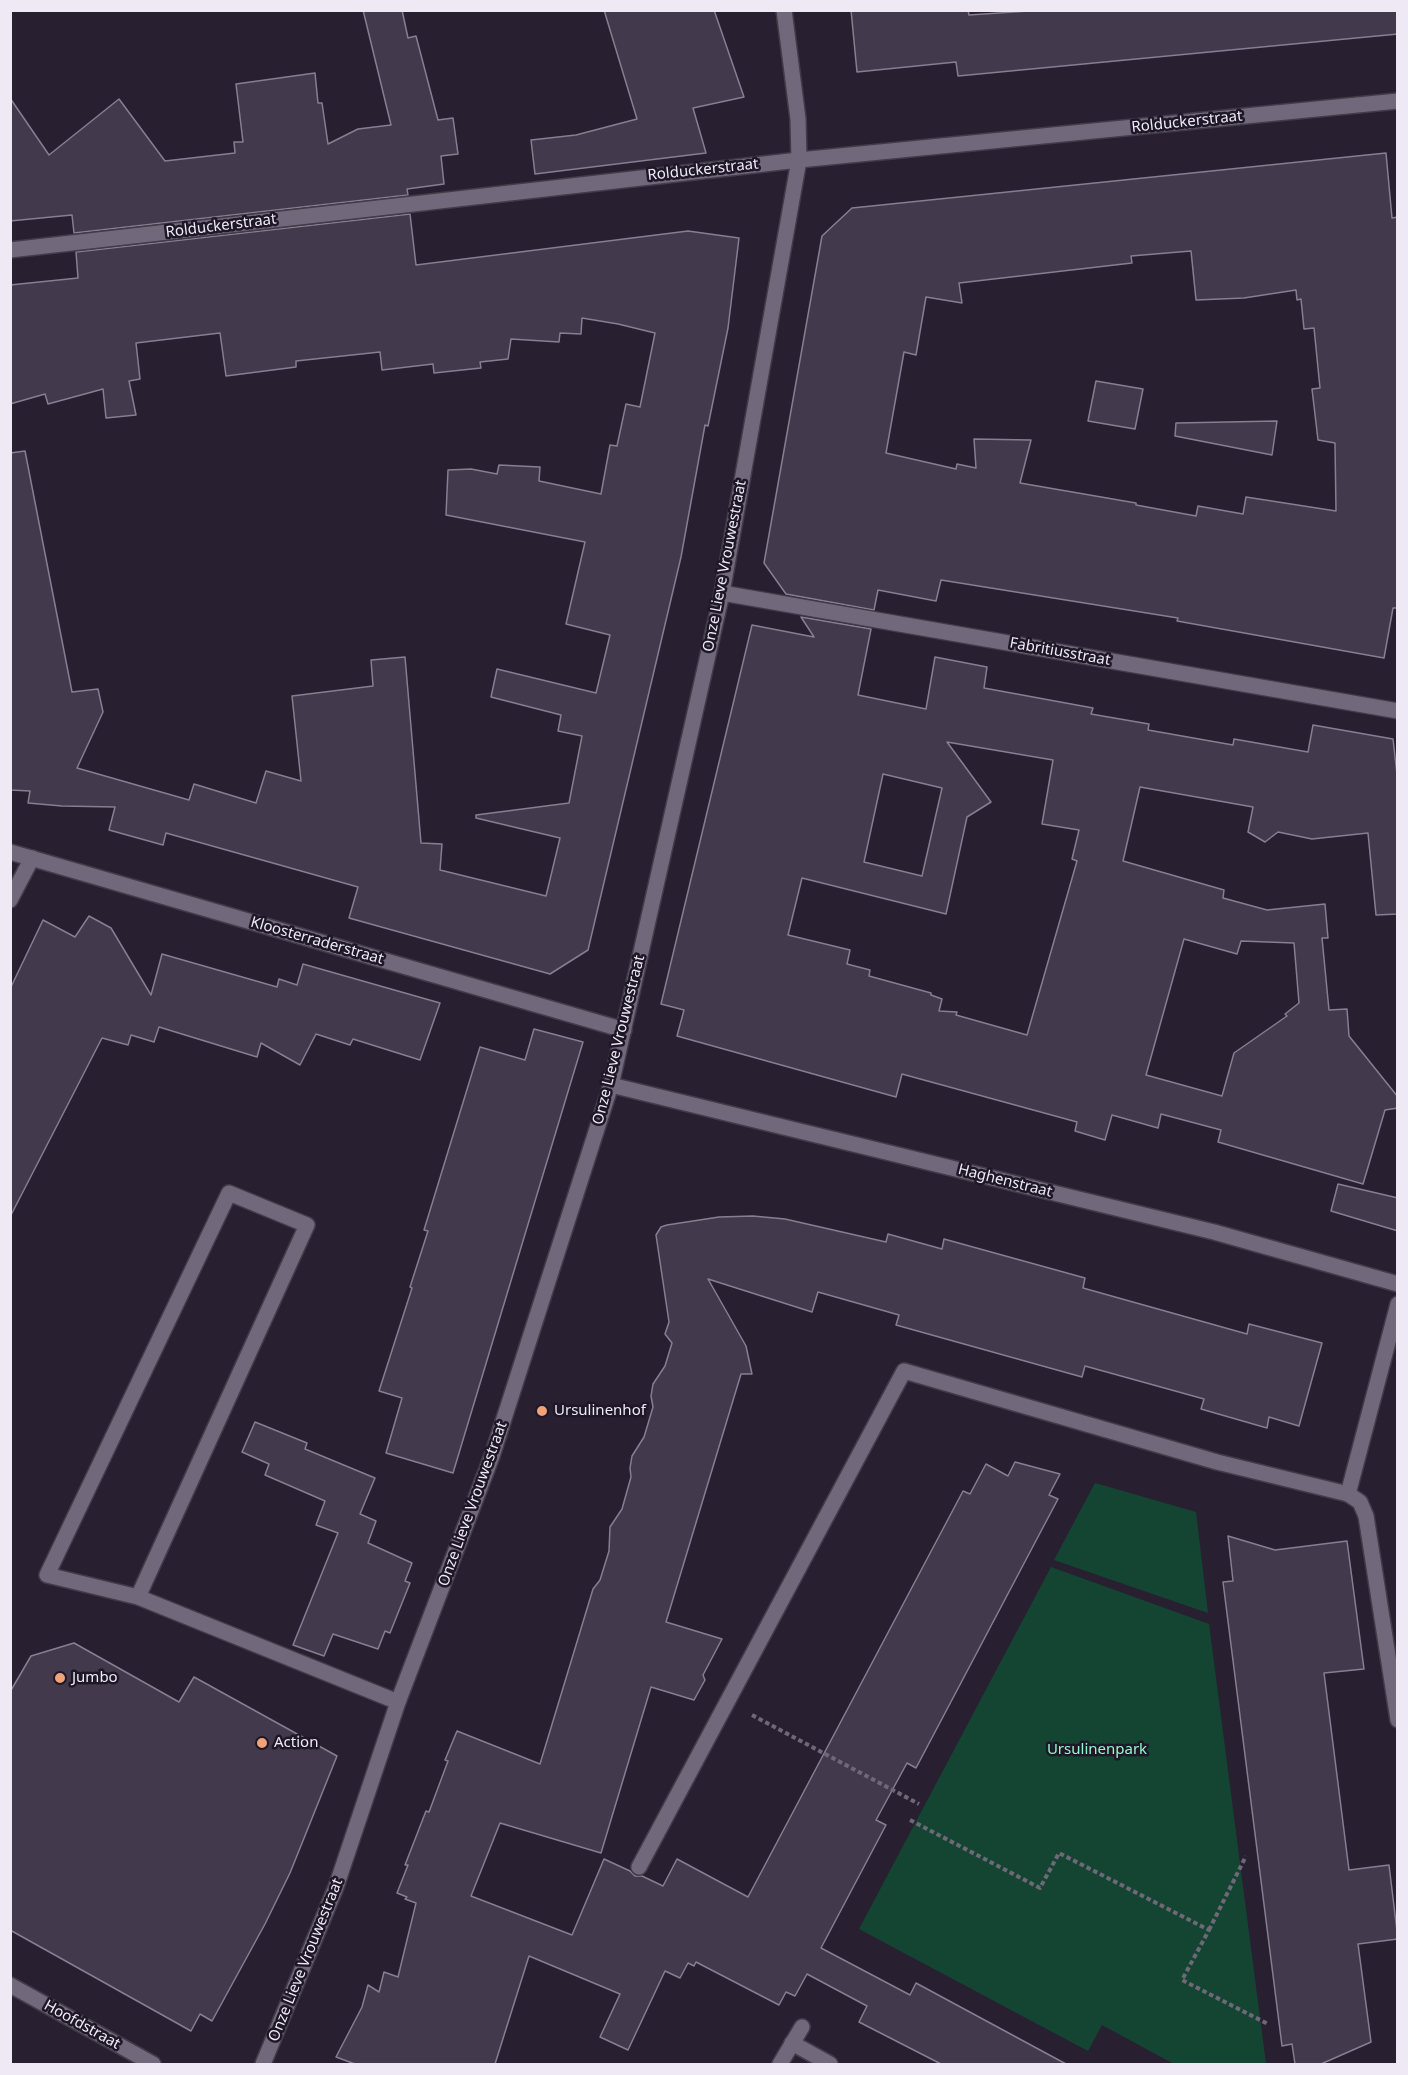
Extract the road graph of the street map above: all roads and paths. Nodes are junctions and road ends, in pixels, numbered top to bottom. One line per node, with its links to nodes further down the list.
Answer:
1 (783, 10): 3 (street, Onze Lieve Vrouwestraat)
2 (1398, 101): 3 (street, Rolduckerstraat)
3 (799, 160): 4 (street, Rolduckerstraat); 5 (street, Onze Lieve Vrouwestraat)
4 (10, 249)
5 (722, 593): 6 (street, Fabritiusstraat); 10 (street, Onze Lieve Vrouwestraat)
6 (1398, 711)
7 (10, 852): 8 (street, Kloosterraderstraat)
8 (32, 858): 9 (street); 10 (street, Kloosterraderstraat)
9 (10, 900)
10 (624, 1030): 11 (street, Onze Lieve Vrouwestraat)
11 (610, 1085): 12 (street, Haghenstraat); 16 (street, Onze Lieve Vrouwestraat)
12 (1398, 1284)
13 (1398, 1304): 14 (street)
14 (1348, 1494): 17 (street); 18 (street)
15 (138, 1597): 15 (street); 16 (street)
16 (398, 1702): 29 (street, Onze Lieve Vrouwestraat)
17 (728, 1702): 19 (path); 22 (street)
18 (1398, 1720)
19 (919, 1804)
20 (910, 1820): 23 (path)
21 (1246, 1856): 23 (path)
22 (639, 1867)
23 (1209, 1930): 25 (path)
24 (10, 1984): 28 (street, Hoofdstraat)
25 (1268, 2024)
26 (802, 2027): 27 (street)
27 (792, 2043): 30 (street); 31 (street)
28 (153, 2064)
29 (262, 2064)
30 (780, 2064)
31 (830, 2064)

